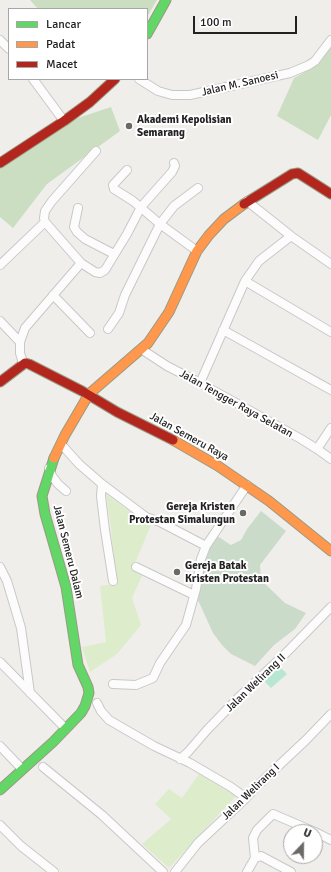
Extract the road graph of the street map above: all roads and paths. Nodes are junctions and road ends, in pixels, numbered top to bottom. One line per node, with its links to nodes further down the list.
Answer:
1 (166, 0): 2 (street)
2 (148, 32)
3 (0, 40): 5 (street)
4 (331, 40): 8 (street, Jalan M. Sanoesi)
5 (8, 48)
6 (34, 80): 9 (street)
7 (114, 80): 9 (street)
8 (141, 80)
9 (64, 121): 12 (street)
10 (96, 151): 19 (street)
11 (174, 162): 17 (street)
12 (0, 163)
13 (127, 170): 17 (street)
14 (198, 188): 20 (street)
15 (331, 194): 16 (street, Jalan Semeru Dalam)
16 (247, 201): 21 (street); 22 (street, Jalan Semeru Dalam)
17 (141, 207): 20 (street); 23 (street)
18 (78, 208): 23 (street)
19 (45, 222): 24 (street); 25 (street)
20 (160, 224): 22 (street); 30 (street)
21 (291, 236): 26 (street); 27 (street)
22 (197, 251): 36 (street, Jalan Semeru Dalam)
23 (114, 254): 24 (street)
24 (81, 263): 28 (street)
25 (1, 264)
26 (331, 264)
27 (245, 281): 32 (street); 33 (street)
28 (53, 295): 34 (street); 35 (street)
29 (0, 321): 31 (street)
30 (108, 329)
31 (3, 330): 35 (street)
32 (223, 330): 39 (street); 40 (street)
33 (331, 332)
34 (90, 333)
35 (20, 342): 37 (street)
36 (141, 349): 39 (street, Jalan Tengger Raya Selatan); 41 (street, Jalan Semeru Dalam)
37 (23, 363): 38 (street); 41 (street, Jalan Semeru Raya)
38 (0, 382)
39 (200, 382): 44 (street, Jalan Tengger Raya Selatan)
40 (331, 390)
41 (89, 394): 43 (street, Jalan Semeru Dalam); 48 (street, Jalan Semeru Raya)
42 (331, 428): 44 (street)
43 (60, 444): 46 (street, Jalan Semeru Dalam); 47 (street)
44 (317, 449): 45 (street, Jalan Tengger Raya Selatan)
45 (331, 459)
46 (50, 468): 49 (street); 62 (street, Jalan Semeru Dalam)
47 (102, 484): 50 (street); 54 (street)
48 (247, 485): 50 (street); 51 (street, Jalan Semeru Raya)
49 (66, 490)
50 (206, 546): 55 (street)
51 (331, 551)
52 (0, 567): 59 (street)
53 (136, 567): 55 (street)
54 (113, 581)
55 (194, 596): 58 (street)
56 (331, 607): 64 (street, Jalan Welirang II)
57 (0, 662): 59 (street)
58 (112, 684)
59 (30, 693): 62 (street)
60 (97, 703): 64 (street)
61 (331, 714): 68 (street, Jalan Welirang I)
62 (66, 729): 66 (street)
63 (0, 746): 66 (street)
64 (180, 759): 68 (street)
65 (43, 767): 73 (street)
66 (22, 769): 67 (street)
67 (0, 790)
68 (246, 798): 74 (street, Jalan Welirang I)
69 (297, 824): 71 (street)
70 (0, 826): 72 (street)
71 (254, 858): 75 (street); 76 (street)
72 (54, 872)
73 (163, 872)
74 (175, 872)
75 (246, 872)
76 (291, 872)

